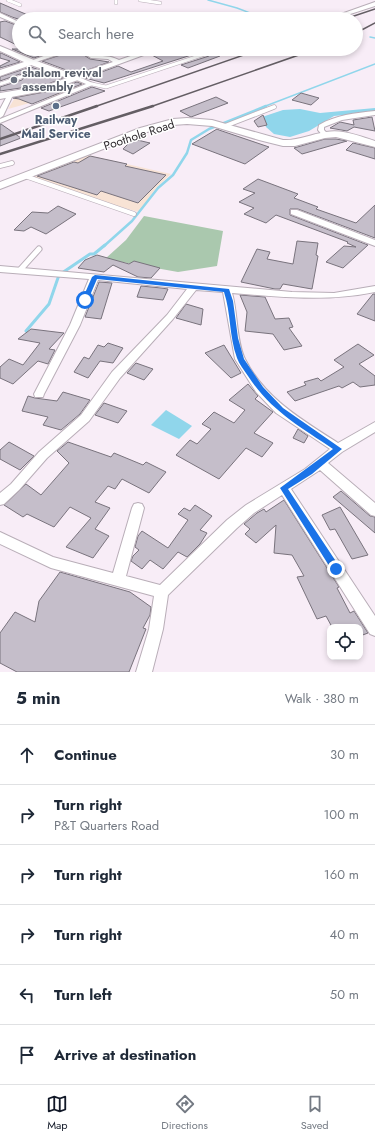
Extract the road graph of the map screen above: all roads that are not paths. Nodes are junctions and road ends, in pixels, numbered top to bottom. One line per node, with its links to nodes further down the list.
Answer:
1 (8, 0): 5 (lane)
2 (140, 0): 3 (lane)
3 (160, 4)
4 (375, 4): 6 (street)
5 (20, 5)
6 (350, 12)
7 (0, 15): 8 (street)
8 (12, 21)
9 (0, 48): 10 (street)
10 (12, 53)
11 (18, 56): 16 (street)
12 (45, 56): 16 (street)
13 (91, 56): 17 (street)
14 (136, 56): 17 (street)
15 (199, 56): 22 (lane)
16 (31, 62): 18 (street); 20 (street)
17 (118, 62): 20 (street)
18 (0, 73)
19 (21, 77): 21 (lane)
20 (75, 78): 22 (street); 23 (street)
21 (0, 84)
22 (92, 84): 27 (street)
23 (4, 98): 26 (street)
24 (274, 107): 28 (lane)
25 (375, 113): 29 (street)
26 (0, 116)
27 (0, 121)
28 (221, 125): 29 (street, Poothole Road); 33 (street, Poothole Road)
29 (325, 135): 30 (street, Poothole Road)
30 (375, 144)
31 (12, 163): 32 (lane)
32 (0, 166)
33 (25, 176): 34 (street, Poothole Road); 36 (lane)
34 (0, 186)
35 (294, 212): 37 (street)
36 (134, 214)
37 (375, 243)
38 (39, 249): 40 (lane)
39 (0, 268): 40 (street)
40 (20, 270): 41 (street)
41 (95, 277): 42 (street); 45 (street)
42 (193, 288): 44 (street); 50 (street)
43 (375, 289): 44 (street)
44 (227, 290): 47 (street)
45 (39, 394)
46 (375, 426): 47 (street)
47 (338, 449): 48 (street)
48 (320, 464): 49 (street); 52 (street)
49 (284, 488): 55 (street); 56 (street)
50 (0, 500)
51 (138, 508): 54 (street)
52 (375, 511)
53 (0, 538): 54 (street)
54 (118, 581): 55 (street)
55 (162, 592): 57 (street)
56 (375, 629)
57 (144, 672)

